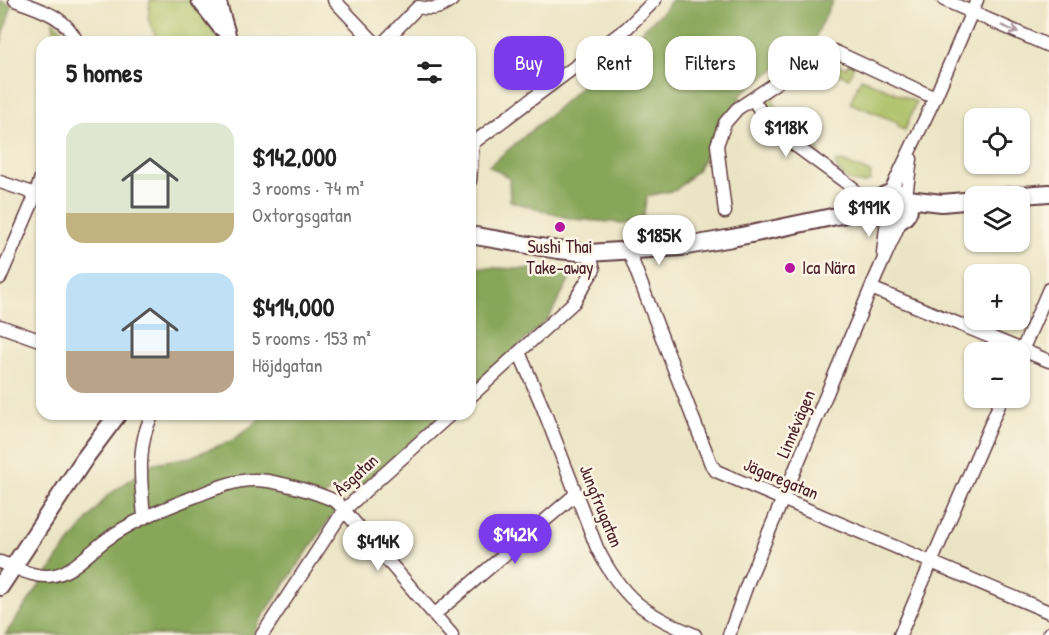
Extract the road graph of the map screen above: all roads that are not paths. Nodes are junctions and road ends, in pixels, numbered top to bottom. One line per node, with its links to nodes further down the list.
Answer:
1 (15, 0): 11 (street)
2 (200, 0): 12 (main road)
3 (217, 0): 13 (main road)
4 (334, 0): 14 (street)
5 (452, 0): 9 (street)
6 (655, 0): 19 (street)
7 (944, 0): 10 (street)
8 (977, 0): 10 (street)
9 (416, 4): 15 (street)
10 (970, 13): 16 (street, one-way to 16); 17 (street)
11 (73, 36)
12 (227, 36)
13 (227, 36)
14 (368, 36)
15 (389, 36)
16 (1049, 46)
17 (935, 98): 18 (street); 25 (street)
18 (753, 99): 21 (street); 28 (street)
19 (476, 137)
20 (0, 182): 23 (street)
21 (852, 187)
22 (1049, 193): 24 (main road)
23 (36, 194): 34 (street)
24 (1030, 194)
25 (896, 197): 27 (main road); 29 (main road); 30 (main road); 30 (main road)
26 (964, 201): 27 (main road)
27 (942, 203): 30 (main road)
28 (725, 212)
29 (846, 214): 30 (main road); 32 (main road)
30 (895, 219): 35 (street, Linnévägen)
31 (476, 236): 33 (main road)
32 (629, 252): 33 (main road); 50 (street, Jägaregatan)
33 (589, 253): 41 (street)
34 (0, 278)
35 (871, 288): 39 (street); 50 (street, Linnévägen)
36 (1049, 289): 40 (street)
37 (0, 326): 38 (street)
38 (36, 339)
39 (998, 342)
40 (1025, 342)
41 (519, 352): 44 (street); 49 (street, Jungfrugatan)
42 (1030, 355): 43 (street)
43 (1049, 361)
44 (476, 391)
45 (998, 408): 53 (street)
46 (114, 420): 54 (main road)
47 (151, 420): 52 (street)
48 (443, 420): 51 (street, Åsgatan)
49 (576, 494): 57 (street); 60 (street, Jungfrugatan)
50 (783, 500): 53 (street, Jägaregatan); 61 (street, Linnévägen)
51 (344, 510): 52 (street); 57 (street); 58 (street, Åsgatan)
52 (144, 516): 54 (street)
53 (931, 562): 56 (street, Jägaregatan); 62 (street)
54 (7, 564): 55 (main road)
55 (0, 587)
56 (1049, 612)
57 (435, 614): 59 (street)
58 (262, 635)
59 (452, 635)
60 (694, 635)
61 (729, 635)
62 (900, 635)

